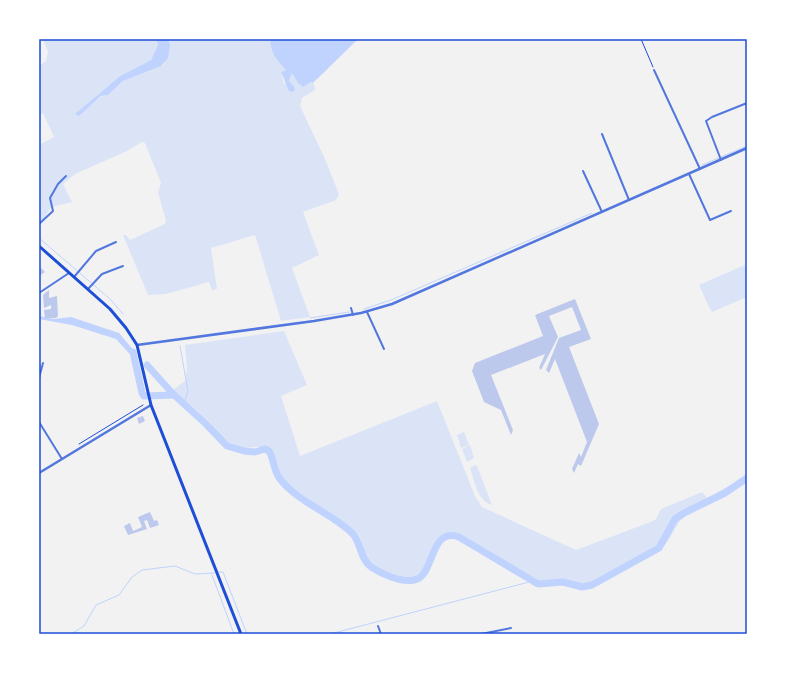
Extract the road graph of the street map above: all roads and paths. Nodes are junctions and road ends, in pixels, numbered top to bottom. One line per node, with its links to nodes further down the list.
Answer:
1 (641, 39): 2 (path)
2 (654, 70): 7 (street)
3 (747, 103): 6 (street)
4 (602, 134): 11 (street)
5 (747, 148): 6 (street)
6 (720, 158): 7 (street)
7 (700, 169): 9 (street)
8 (583, 171): 13 (street)
9 (689, 174): 11 (street); 12 (street)
10 (66, 176): 14 (street)
11 (629, 200): 13 (street)
12 (731, 211)
13 (602, 212): 23 (street)
14 (39, 224)
15 (116, 242): 19 (street)
16 (39, 246): 18 (main road)
17 (123, 266): 20 (street)
18 (69, 273): 19 (main road); 21 (street)
19 (74, 277): 20 (main road)
20 (88, 290): 25 (main road)
21 (39, 293)
22 (351, 308): 24 (street)
23 (367, 312): 24 (street); 26 (street)
24 (353, 315): 25 (street)
25 (138, 345): 29 (main road)
26 (384, 349)
27 (43, 363): 28 (street)
28 (39, 378)
29 (151, 405): 33 (street); 37 (main road)
30 (144, 406): 32 (path)
31 (39, 422): 33 (street)
32 (79, 444)
33 (62, 459): 34 (street)
34 (39, 473)
35 (378, 626): 38 (street)
36 (511, 628): 39 (street)
37 (242, 634)
38 (381, 634)
39 (481, 634)

